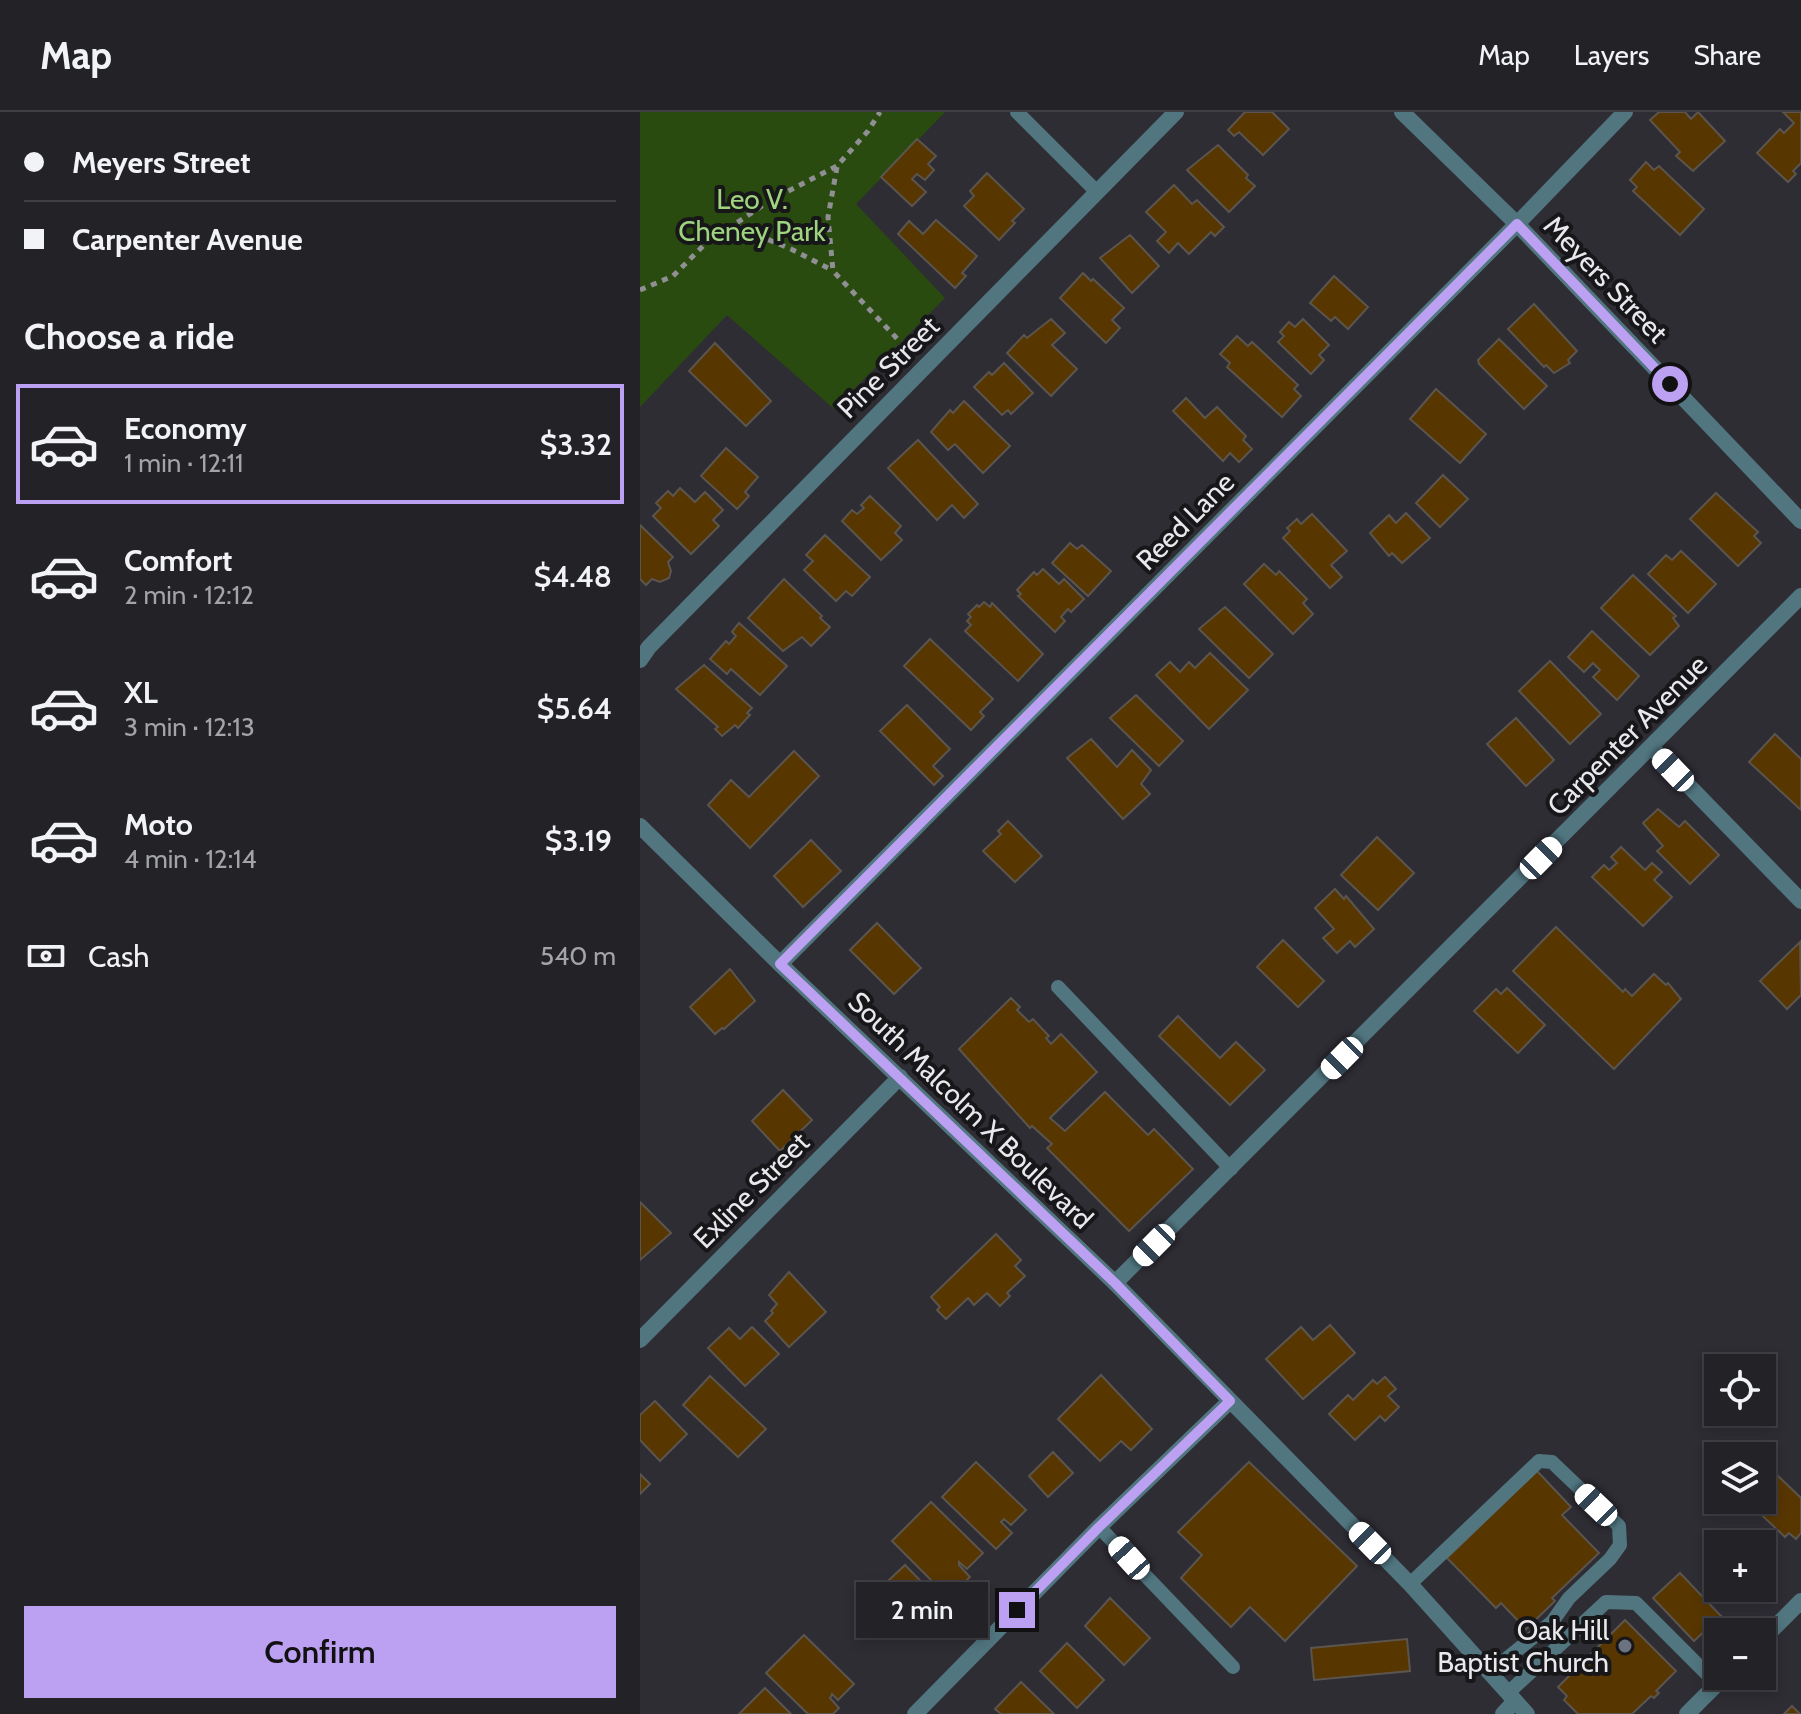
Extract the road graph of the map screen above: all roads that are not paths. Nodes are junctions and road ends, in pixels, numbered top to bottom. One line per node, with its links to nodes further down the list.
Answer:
1 (1017, 112): 5 (lane)
2 (1176, 112): 5 (street, Pine Street)
3 (1402, 112): 6 (street, Meyers Street)
4 (1625, 112): 6 (street, Reed Lane)
5 (1097, 192): 9 (street, Pine Street)
6 (1517, 224): 7 (street, Meyers Street); 13 (street, Reed Lane)
7 (1801, 521)
8 (1801, 596): 10 (street, Carpenter Avenue)
9 (640, 660)
10 (1652, 748): 12 (street); 16 (street, Carpenter Avenue)
11 (640, 826): 13 (street, South Malcolm X Boulevard)
12 (1801, 901)
13 (780, 964): 15 (street, South Malcolm X Boulevard)
14 (1058, 987): 16 (lane)
15 (900, 1077): 17 (street, South Malcolm X Boulevard); 18 (street, Exline Street)
16 (1231, 1169): 17 (street, Carpenter Avenue)
17 (1115, 1283): 19 (street, South Malcolm X Boulevard)
18 (640, 1340)
19 (1230, 1401): 20 (street); 21 (street, South Malcolm X Boulevard)
20 (1099, 1527): 25 (lane); 29 (street)
21 (1410, 1584): 26 (street, South Malcolm X Boulevard); 26 (lane)
22 (1801, 1601): 23 (street)
23 (1776, 1626)
24 (1704, 1665): 28 (lane)
25 (1233, 1667)
26 (1489, 1673): 28 (street, South Malcolm X Boulevard)
27 (1711, 1690): 31 (street)
28 (1508, 1703): 30 (street, South Malcolm X Boulevard)
29 (915, 1714)
30 (1527, 1714)
31 (1687, 1714)

